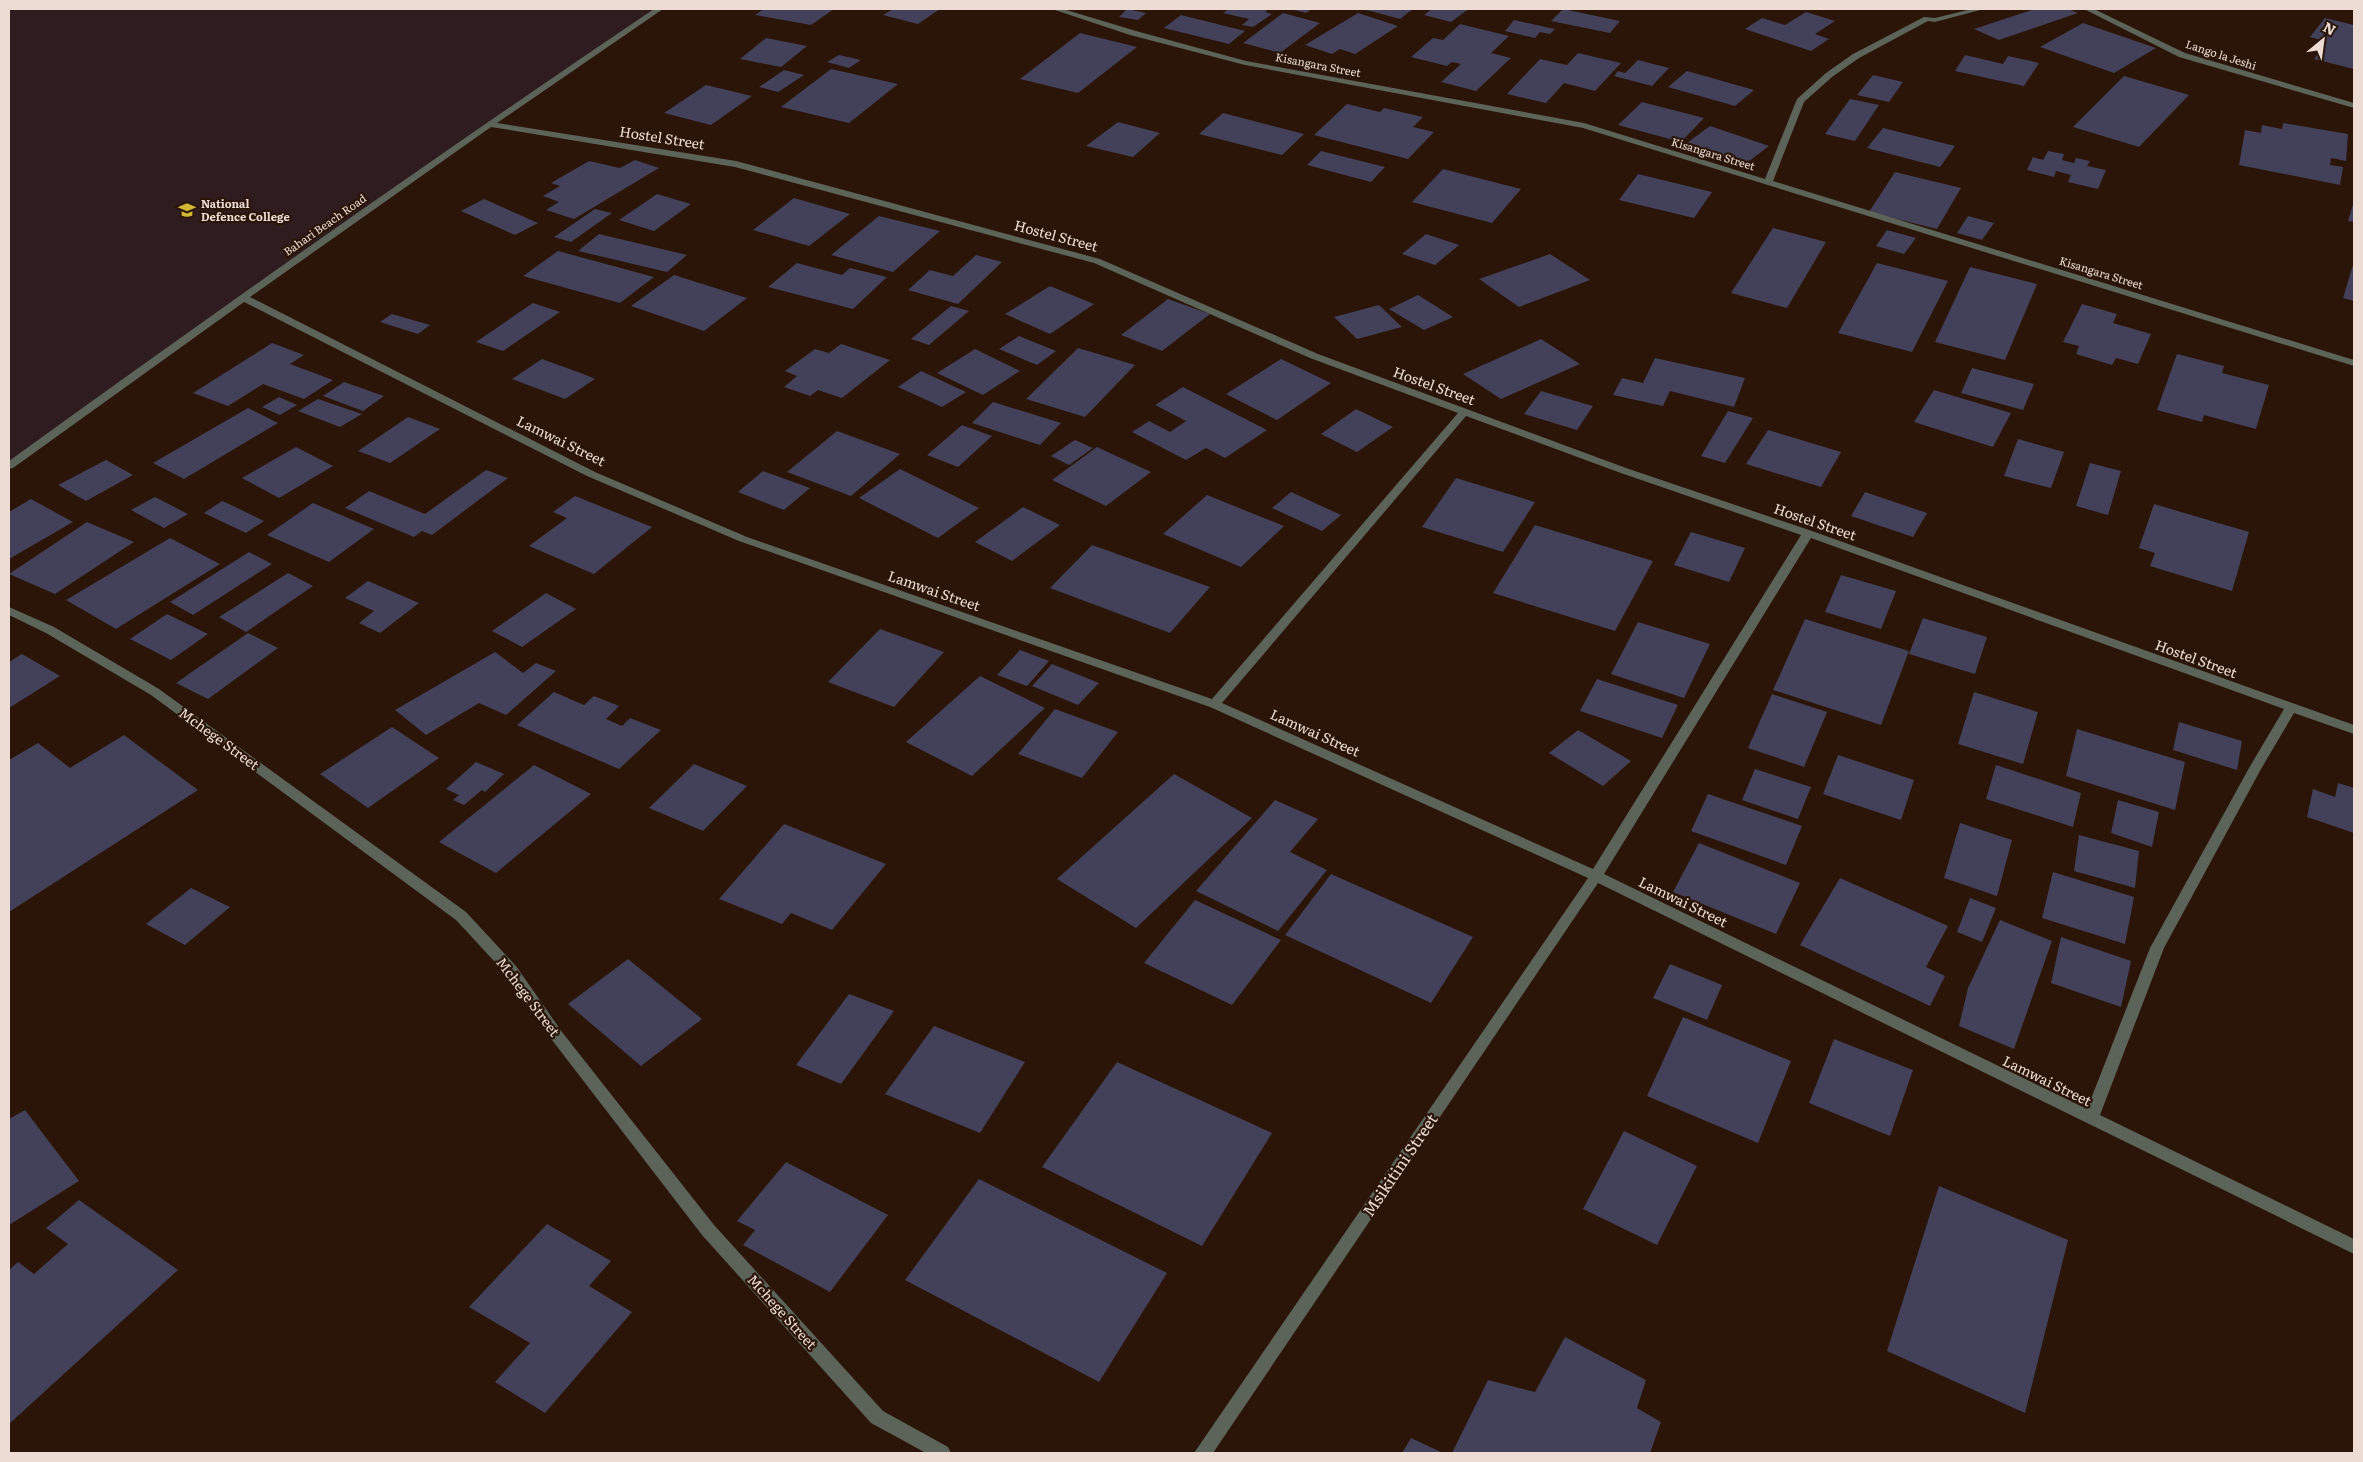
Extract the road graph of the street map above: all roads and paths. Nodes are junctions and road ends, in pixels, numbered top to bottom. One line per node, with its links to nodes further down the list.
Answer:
1 (659, 9): 6 (street, Bahari Beach Road)
2 (1056, 9): 7 (street, Kisangara Street)
3 (1980, 9): 7 (street)
4 (2088, 9): 5 (street, Lango la Jeshi)
5 (2354, 106)
6 (490, 124): 8 (street, Bahari Beach Road); 10 (street, Hostel Street)
7 (1768, 183): 9 (street, Kisangara Street)
8 (242, 296): 11 (street, Bahari Beach Road); 14 (street, Lamwai Street)
9 (2354, 363)
10 (1464, 412): 12 (street, Hostel Street); 14 (street)
11 (9, 466)
12 (1808, 533): 15 (street, Hostel Street); 17 (street, Msikitini Street)
13 (9, 611): 20 (street, Mchege Street)
14 (1214, 704): 17 (street, Lamwai Street)
15 (2291, 708): 16 (street, Hostel Street); 18 (street)
16 (2354, 730)
17 (1596, 876): 18 (street, Lamwai Street); 21 (street, Msikitini Street)
18 (2091, 1119): 19 (street, Lamwai Street)
19 (2354, 1247)
20 (942, 1453)
21 (1204, 1453)

